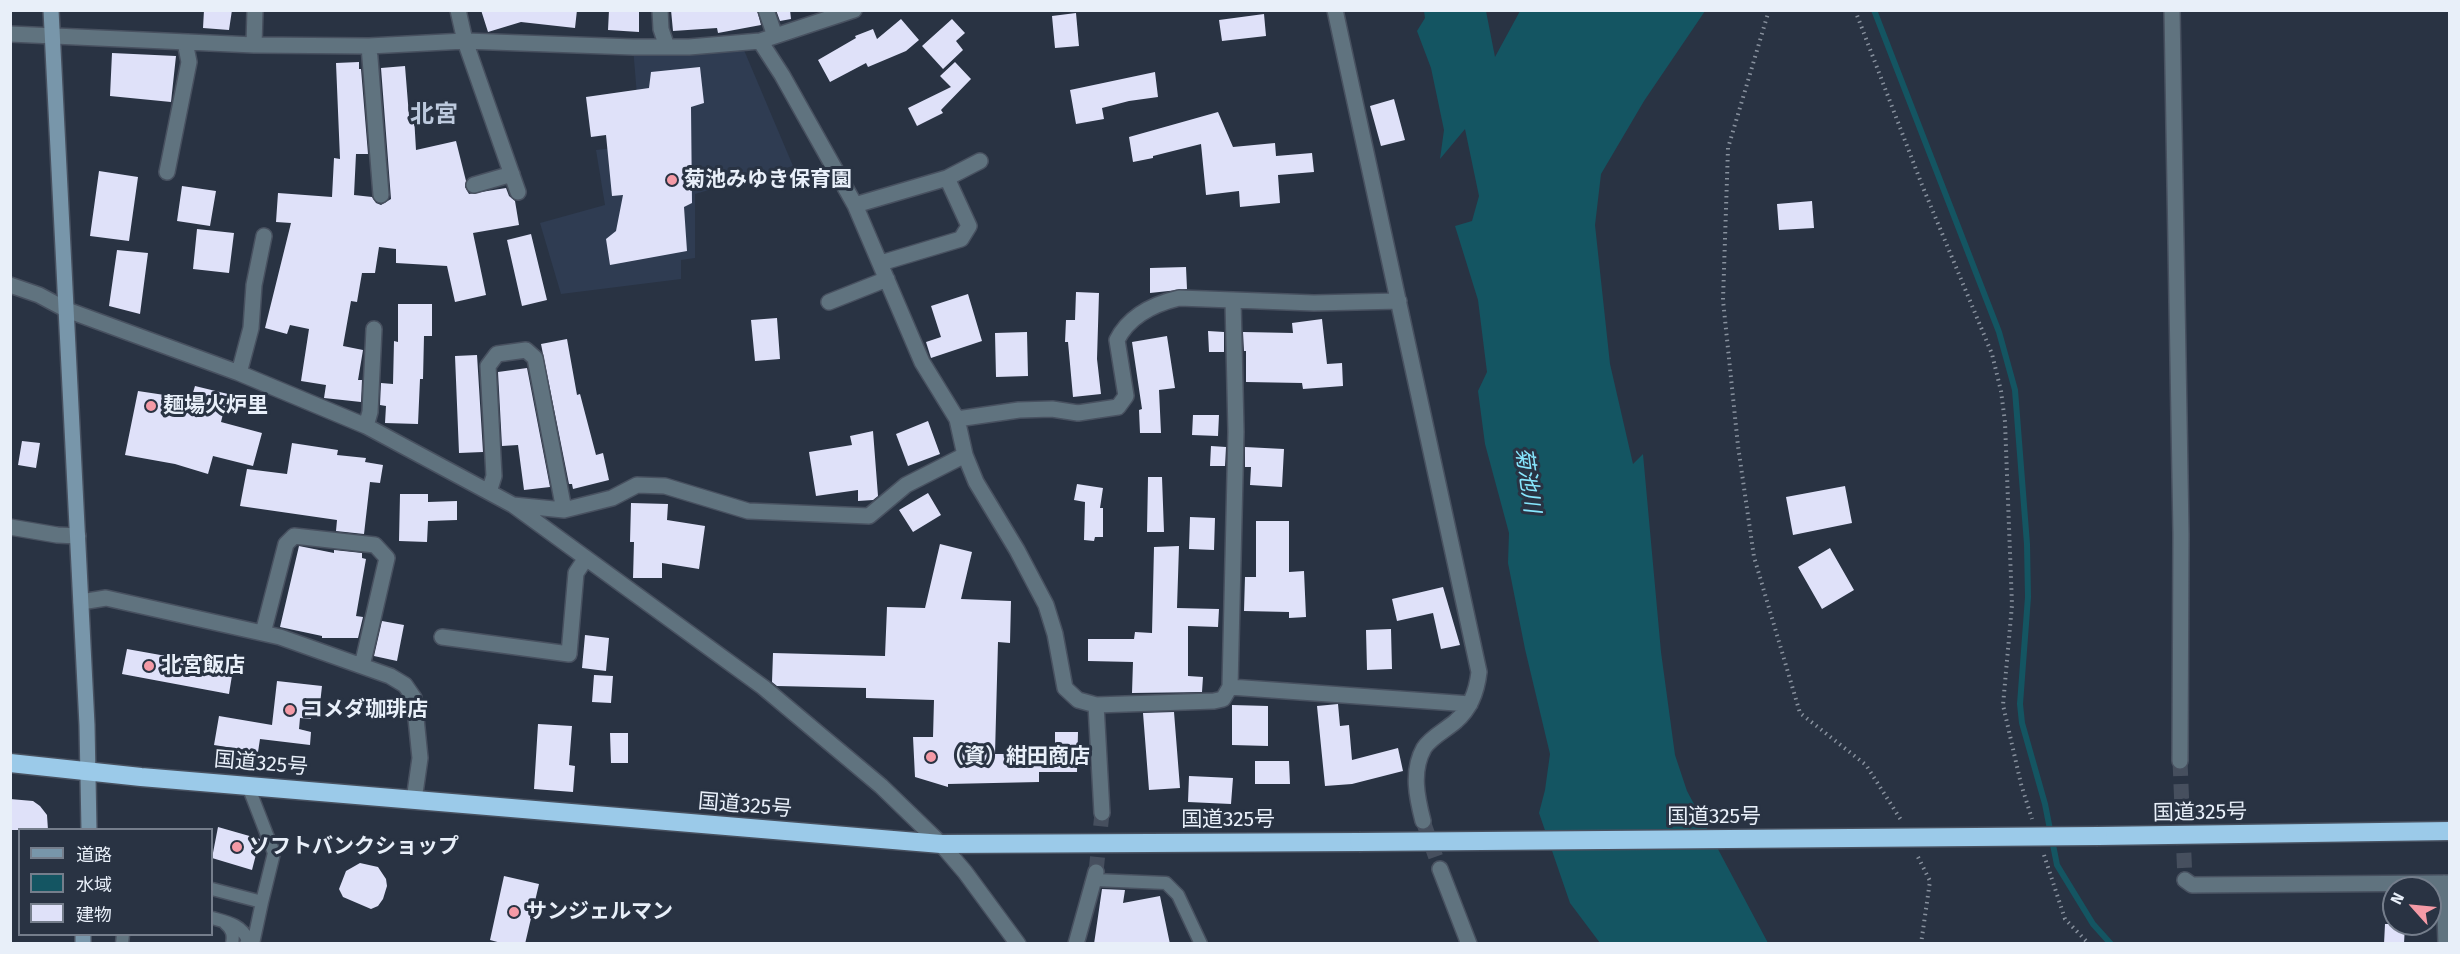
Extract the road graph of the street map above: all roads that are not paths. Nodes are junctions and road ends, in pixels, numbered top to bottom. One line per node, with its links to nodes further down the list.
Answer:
1 (51, 10): 11 (street)
2 (255, 10): 15 (street)
3 (458, 10): 13 (street)
4 (660, 10): 17 (street)
5 (766, 10): 12 (street)
6 (854, 10): 9 (street)
7 (1335, 10): 31 (street)
8 (2172, 10): 52 (street)
9 (825, 15): 12 (street)
10 (10, 34): 11 (street)
11 (52, 35): 14 (street); 33 (street)
12 (767, 38): 17 (street); 25 (street)
13 (465, 41): 16 (street); 17 (street); 20 (street)
14 (185, 42): 15 (street); 19 (street)
15 (254, 45): 16 (street)
16 (369, 46): 24 (street)
17 (667, 47)
18 (980, 161): 21 (street)
19 (167, 172)
20 (512, 174): 22 (street); 23 (street)
21 (947, 178): 25 (street); 27 (street)
22 (474, 185)
23 (518, 192)
24 (381, 195)
25 (855, 205): 27 (street)
26 (264, 236): 35 (street)
27 (881, 263): 28 (street)
28 (887, 279): 32 (street); 36 (street)
29 (10, 285): 33 (street)
30 (1233, 300): 31 (street); 36 (street); 49 (street)
31 (1399, 301): 50 (street)
32 (830, 302)
33 (67, 310): 35 (street); 43 (street)
34 (375, 328): 37 (street)
35 (239, 373): 37 (street)
36 (957, 419): 38 (street)
37 (366, 426): 39 (street)
38 (965, 455): 41 (street); 51 (street)
39 (489, 492): 40 (street); 41 (street)
40 (513, 505): 41 (street); 44 (street)
41 (564, 510)
42 (10, 527): 43 (street)
43 (78, 536): 45 (street)
44 (586, 558): 47 (street); 61 (street)
45 (81, 602): 46 (street); 54 (street)
46 (263, 633): 48 (street); 48 (street)
47 (442, 637)
48 (362, 666): 56 (street)
49 (1230, 687): 50 (street); 51 (street)
50 (1470, 704): 58 (street)
51 (1096, 705): 57 (street)
52 (2180, 761)
53 (10, 763): 54 (highway, 国道325号)
54 (88, 770): 55 (highway, 国道325号); 59 (street)
55 (248, 786): 56 (highway, 国道325号); 67 (lane)
56 (414, 800): 61 (highway, 国道325号)
57 (1102, 813)
58 (1423, 821)
59 (88, 828)
60 (2450, 831): 61 (highway, 国道325号, bridge)
61 (941, 844): 73 (street)
62 (1440, 869): 76 (street)
63 (1096, 876): 74 (street); 75 (lane)
64 (2185, 879): 65 (street)
65 (2446, 883): 77 (street)
66 (213, 889): 67 (lane)
67 (262, 902): 72 (lane)
68 (213, 918): 69 (lane)
69 (224, 922): 70 (lane); 71 (lane)
70 (232, 944)
71 (246, 944)
72 (253, 944)
73 (1018, 944)
74 (1076, 944)
75 (1201, 944)
76 (1469, 944)
77 (2446, 944)

